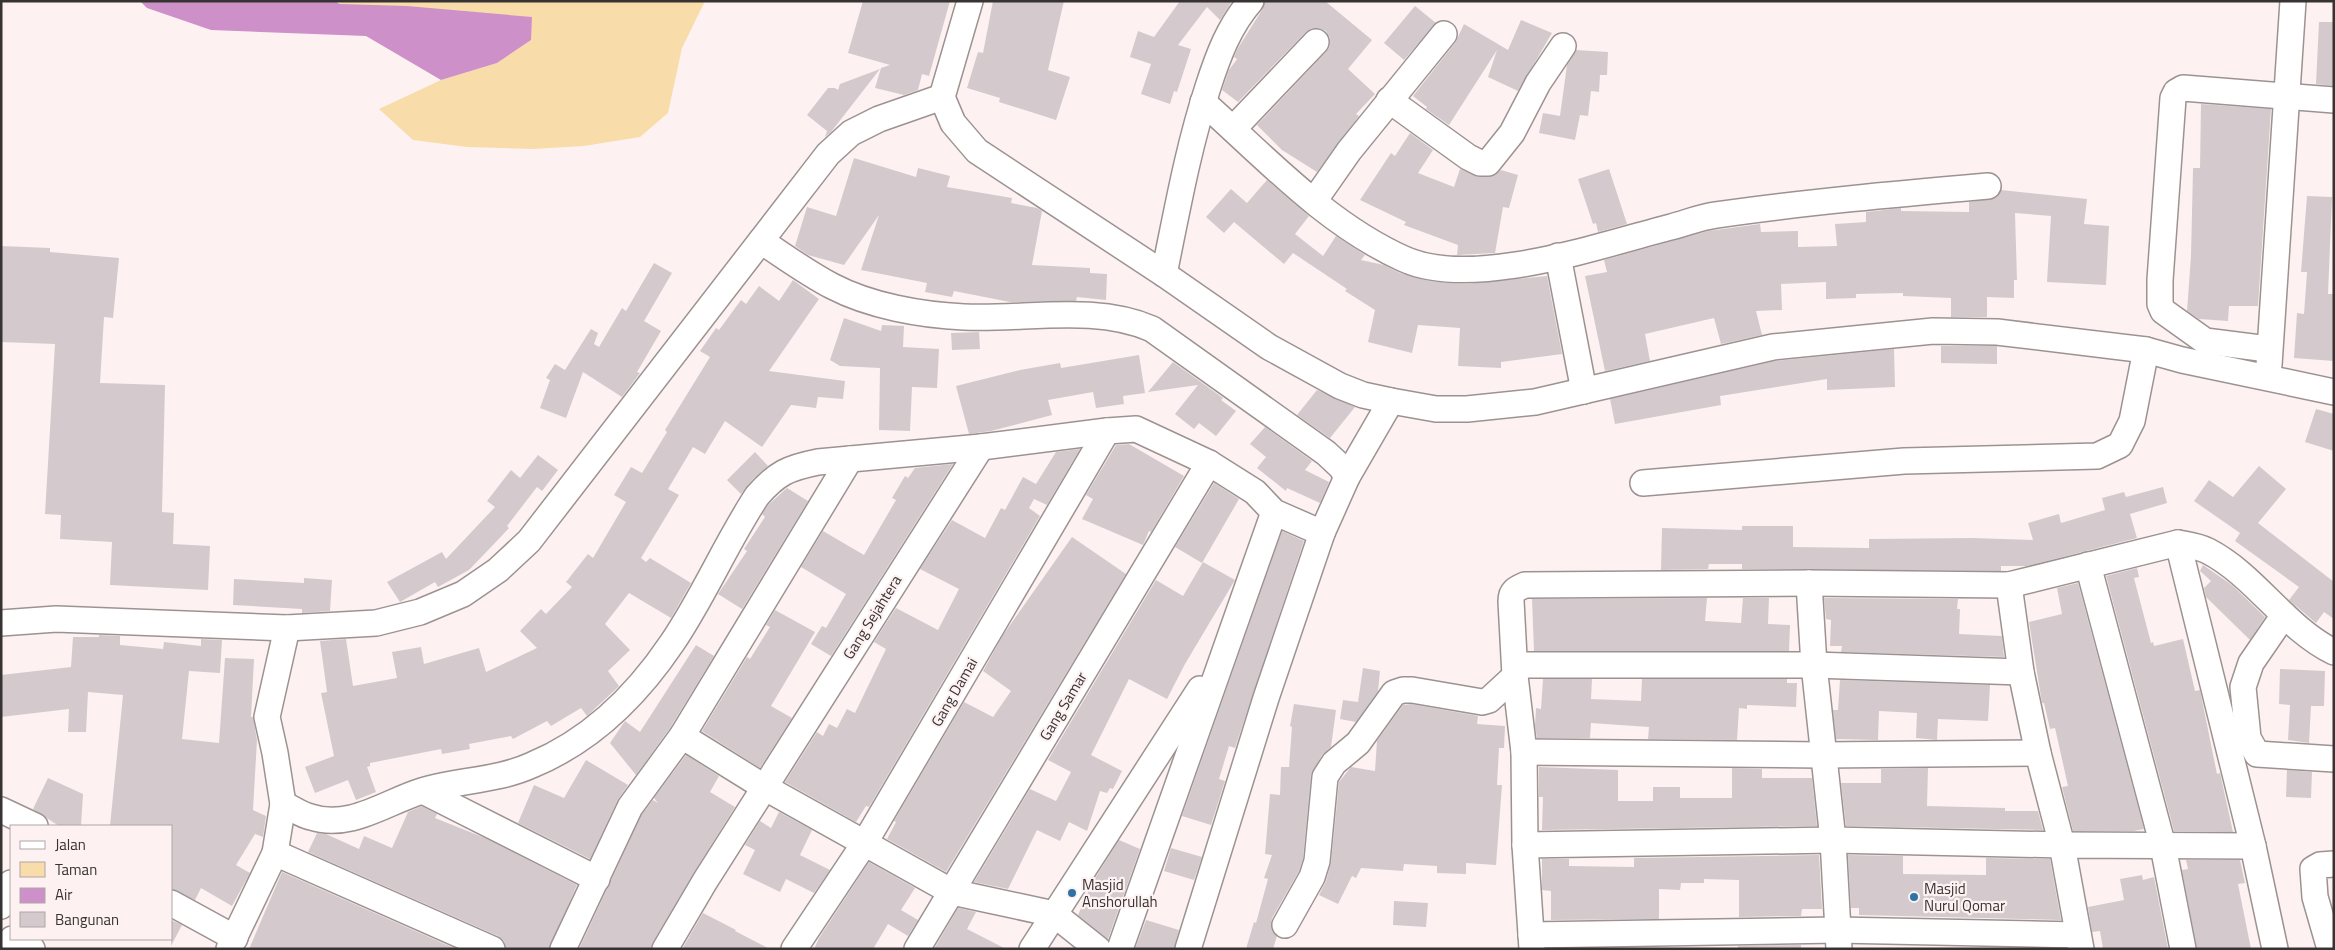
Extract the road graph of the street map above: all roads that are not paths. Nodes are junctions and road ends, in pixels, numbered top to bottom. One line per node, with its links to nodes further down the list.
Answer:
1 (970, 1): 8 (street)
2 (1251, 1): 11 (street)
3 (2293, 1): 7 (street)
4 (1444, 34): 9 (street)
5 (1316, 42): 12 (street)
6 (1562, 46): 9 (street)
7 (2287, 97): 10 (street); 18 (street); 18 (street)
8 (942, 98): 15 (street); 17 (street)
9 (1389, 100): 14 (street)
10 (2334, 100)
11 (1203, 102): 12 (street); 17 (street)
12 (1233, 129): 14 (street)
13 (1988, 186): 16 (street)
14 (1314, 201): 16 (street)
15 (761, 241): 28 (street); 38 (street)
16 (1558, 256): 21 (street)
17 (1164, 274): 23 (street)
18 (2268, 349): 20 (street)
19 (2146, 350): 20 (street); 21 (street); 29 (street)
20 (2269, 378): 22 (street)
21 (1584, 391): 23 (street)
22 (2334, 392)
23 (1392, 401): 28 (street)
24 (1107, 431): 25 (street); 27 (street); 55 (street, Gang Damai)
25 (980, 448): 26 (street); 49 (street, Gang Sejahtera)
26 (850, 459): 44 (street); 50 (street)
27 (1209, 463): 30 (street); 64 (street, Gang Samar)
28 (1346, 477): 31 (street)
29 (1643, 483)
30 (1274, 512): 31 (street); 40 (street)
31 (1322, 533): 84 (street)
32 (2178, 543): 33 (street); 36 (street); 59 (street)
33 (2088, 565): 35 (street); 58 (street)
34 (1809, 583): 35 (street); 41 (street); 42 (street)
35 (2009, 585): 43 (street)
36 (2284, 615): 39 (street); 48 (street)
37 (1, 623): 38 (street)
38 (287, 628): 51 (street)
39 (2334, 652)
40 (1222, 656): 67 (street); 83 (street)
41 (1814, 665): 42 (street); 43 (street); 46 (street)
42 (1515, 671): 45 (street); 68 (street)
43 (2021, 672): 47 (street)
44 (682, 736): 49 (street); 62 (street)
45 (1524, 752): 46 (street); 56 (street)
46 (1822, 754): 47 (street); 54 (street)
47 (2038, 754): 57 (street)
48 (2334, 759)
49 (764, 787): 55 (street); 78 (street, Gang Sejahtera)
50 (423, 791): 51 (street); 62 (street)
51 (283, 804): 60 (street)
52 (1, 810): 53 (street)
53 (33, 825)
54 (1833, 840): 56 (street); 57 (street); 69 (street)
55 (864, 844): 64 (street); 79 (street, Gang Damai)
56 (1525, 845): 71 (street)
57 (2062, 845): 58 (street); 72 (street)
58 (2163, 846): 59 (street); 85 (street)
59 (2253, 846): 86 (street)
60 (275, 852): 73 (street); 76 (street)
61 (2334, 864): 74 (street)
62 (597, 879): 77 (street)
63 (10, 885): 66 (street)
64 (952, 892): 67 (street); 80 (street, Gang Samar)
65 (172, 903): 73 (street)
66 (1, 906)
67 (1054, 914): 81 (street); 82 (street)
68 (1284, 925)
69 (1838, 939): 71 (street); 72 (street)
70 (14, 940): 75 (street)
71 (1531, 942)
72 (2080, 942)
73 (232, 944)
74 (2331, 948)
75 (32, 949)
76 (492, 949)
77 (563, 949)
78 (665, 949)
79 (794, 949)
80 (917, 949)
81 (1032, 949)
82 (1098, 949)
83 (1120, 949)
84 (1188, 949)
85 (2182, 949)
86 (2276, 949)

